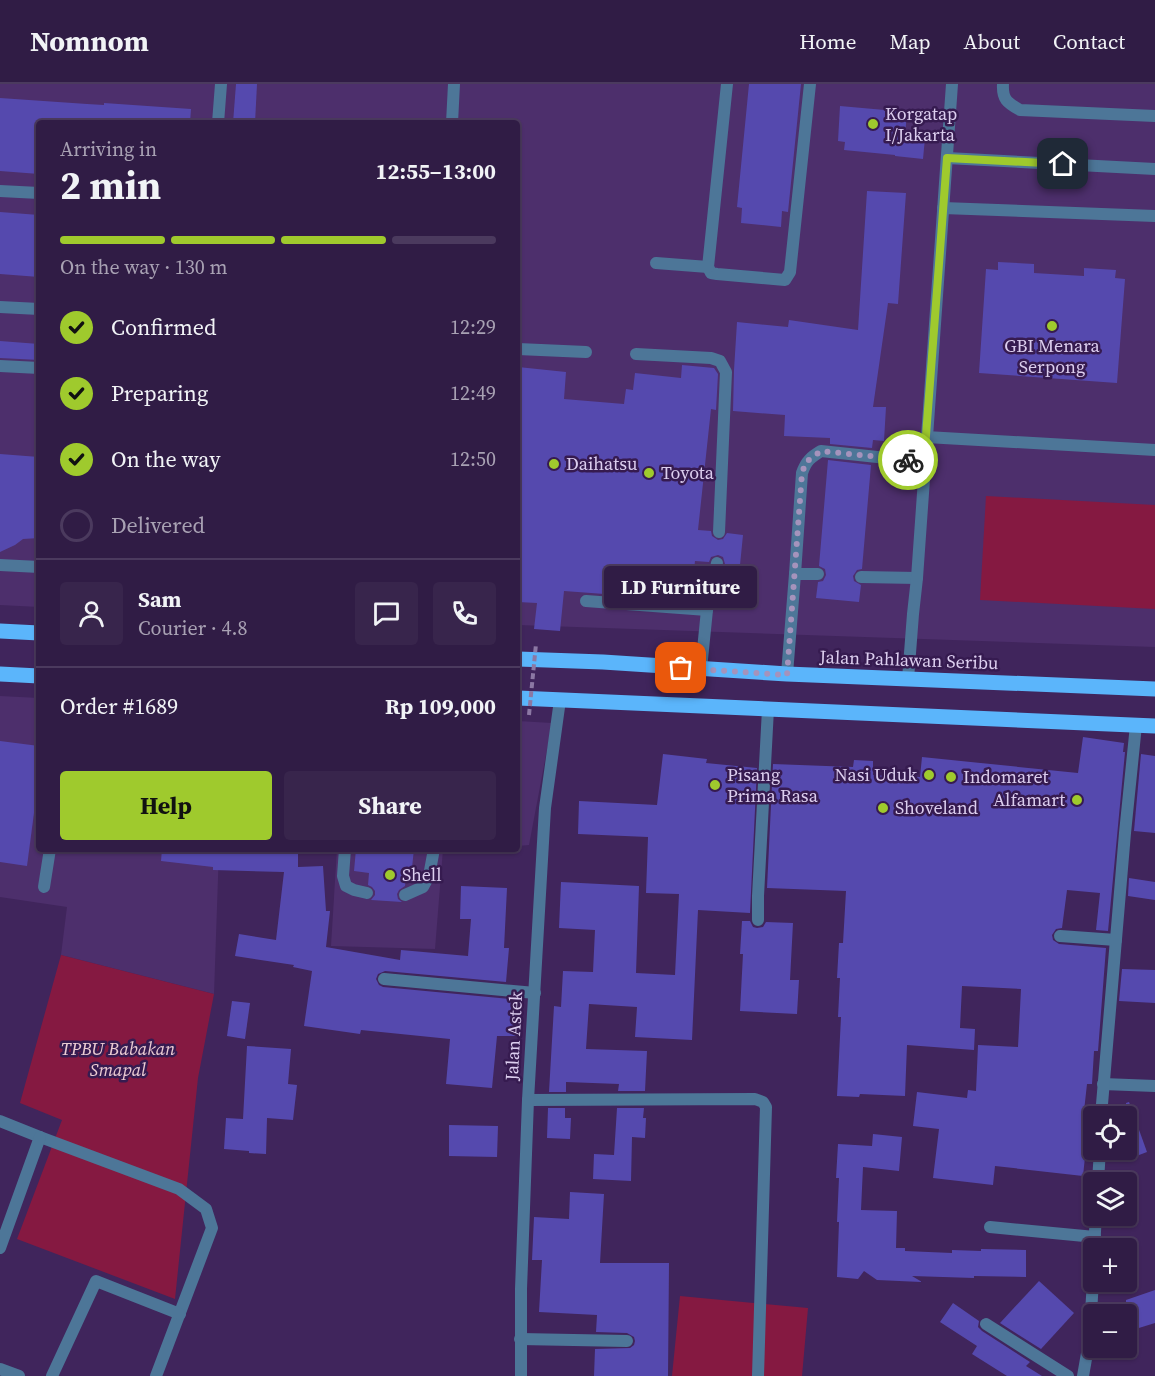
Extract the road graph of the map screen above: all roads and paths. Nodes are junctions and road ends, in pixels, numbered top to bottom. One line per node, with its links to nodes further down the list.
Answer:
1 (220, 84): 8 (street)
2 (454, 84): 9 (street)
3 (727, 84): 17 (street)
4 (810, 84): 17 (street)
5 (952, 84): 10 (street)
6 (1003, 84): 7 (street)
7 (1155, 116)
8 (218, 120)
9 (452, 120)
10 (947, 158): 11 (street); 14 (street)
11 (1155, 169)
12 (0, 191): 13 (street)
13 (36, 193)
14 (943, 208): 15 (street); 25 (street)
15 (1155, 216)
16 (656, 263): 17 (street)
17 (708, 267)
18 (0, 307): 19 (street)
19 (36, 309)
20 (520, 349): 21 (street)
21 (586, 352)
22 (636, 354): 28 (street)
23 (0, 366): 24 (street)
24 (36, 368)
25 (926, 437): 26 (street); 27 (street)
26 (1155, 450)
27 (924, 462): 32 (street); 35 (street)
28 (719, 532)
29 (717, 563): 37 (street)
30 (0, 565): 31 (street)
31 (36, 567)
32 (795, 574): 33 (street); 44 (street)
33 (819, 574)
34 (861, 577): 35 (street)
35 (917, 578): 46 (street)
36 (586, 601): 37 (street)
37 (707, 610): 42 (street)
38 (0, 631): 39 (main road)
39 (36, 633)
40 (536, 644): 51 (path, bridge)
41 (520, 658): 42 (main road, Jalan Pahlawan Seribu)
42 (701, 669): 44 (main road, Jalan Pahlawan Seribu)
43 (0, 674): 45 (main road)
44 (787, 675): 46 (main road, Jalan Pahlawan Seribu)
45 (36, 676)
46 (908, 680): 47 (main road, Jalan Pahlawan Seribu)
47 (1155, 689)
48 (520, 698): 49 (main road)
49 (560, 700): 50 (main road); 64 (street, Jalan Astek)
50 (768, 709): 52 (main road); 60 (street)
51 (529, 715)
52 (1136, 725): 53 (main road); 62 (street)
53 (1155, 726)
54 (50, 852): 57 (street)
55 (345, 852): 58 (street)
56 (433, 852): 59 (street)
57 (44, 887)
58 (367, 893)
59 (405, 895)
60 (758, 920)
61 (1060, 936): 62 (street)
62 (1116, 940): 65 (street)
63 (384, 979): 64 (street)
64 (535, 993): 67 (street, Jalan Astek)
65 (1103, 1084): 66 (street); 68 (street)
66 (1155, 1086)
67 (528, 1100): 77 (street, Jalan Astek); 84 (street)
68 (1102, 1106)
69 (0, 1121): 70 (street)
70 (40, 1137): 73 (street); 75 (street)
71 (990, 1227): 72 (street)
72 (1083, 1240)
73 (0, 1248)
74 (1092, 1292): 86 (street)
75 (180, 1314): 81 (street); 82 (street)
76 (986, 1324): 85 (street)
77 (520, 1340): 78 (street); 83 (street, Jalan Astek)
78 (627, 1341)
79 (0, 1369): 80 (street)
80 (19, 1376)
81 (52, 1376)
82 (156, 1376)
83 (520, 1376)
84 (758, 1376)
85 (1068, 1376)
86 (1083, 1376)

